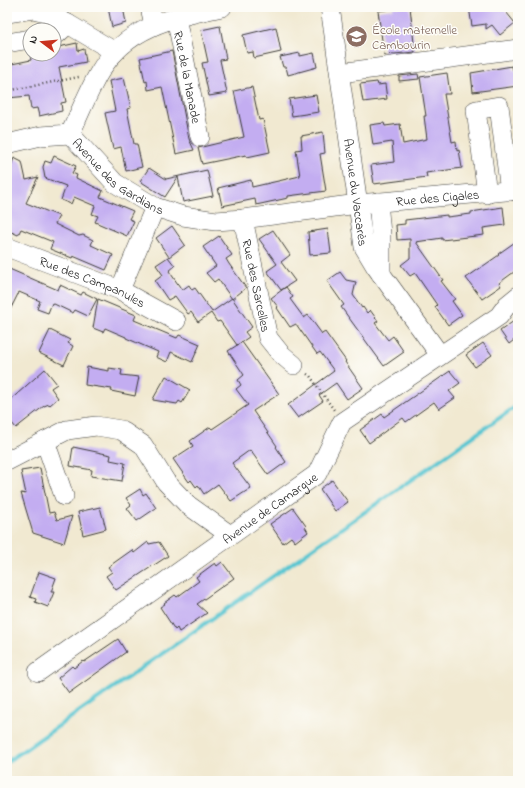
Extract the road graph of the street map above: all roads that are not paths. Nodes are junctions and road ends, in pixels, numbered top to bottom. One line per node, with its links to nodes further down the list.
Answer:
1 (222, 7): 5 (street, Avenue des Gardians)
2 (330, 7): 12 (street, Avenue du Vaccarès)
3 (7, 13): 6 (street)
4 (152, 16): 5 (street, Avenue des Gardians); 11 (street, Avenue des Gardians)
5 (176, 17): 14 (street, Rue de la Manade)
6 (55, 22)
7 (62, 29): 11 (street)
8 (22, 40): 9 (street)
9 (7, 43)
10 (518, 49): 12 (street)
11 (115, 52): 13 (street, Avenue des Gardians)
12 (340, 72): 19 (street, Avenue du Vaccarès)
13 (70, 134): 15 (street); 20 (street, Avenue des Gardians)
14 (200, 138)
15 (7, 144)
16 (514, 191): 17 (street, Rue des Cigales); 17 (street)
17 (487, 194): 18 (street, Rue des Cigales)
18 (378, 202): 19 (street, Rue des Cigales); 23 (street)
19 (358, 204): 21 (street, Avenue des Gardians); 23 (street, Avenue du Vaccarès)
20 (155, 207): 21 (street, Avenue des Gardians); 24 (street)
21 (243, 220): 28 (street, Rue des Sarcelles)
22 (7, 247): 24 (street, Rue des Campanules)
23 (381, 274): 27 (street, Avenue du Vaccarès)
24 (120, 290): 26 (street, Rue des Campanules)
25 (518, 296): 27 (street, Avenue de Camargue)
26 (176, 321)
27 (440, 355): 32 (street, Avenue de Camargue)
28 (294, 365)
29 (45, 441): 30 (street); 31 (street); 32 (street)
30 (7, 460)
31 (64, 496)
32 (230, 535): 33 (street, Avenue de Camargue)
33 (38, 672)

